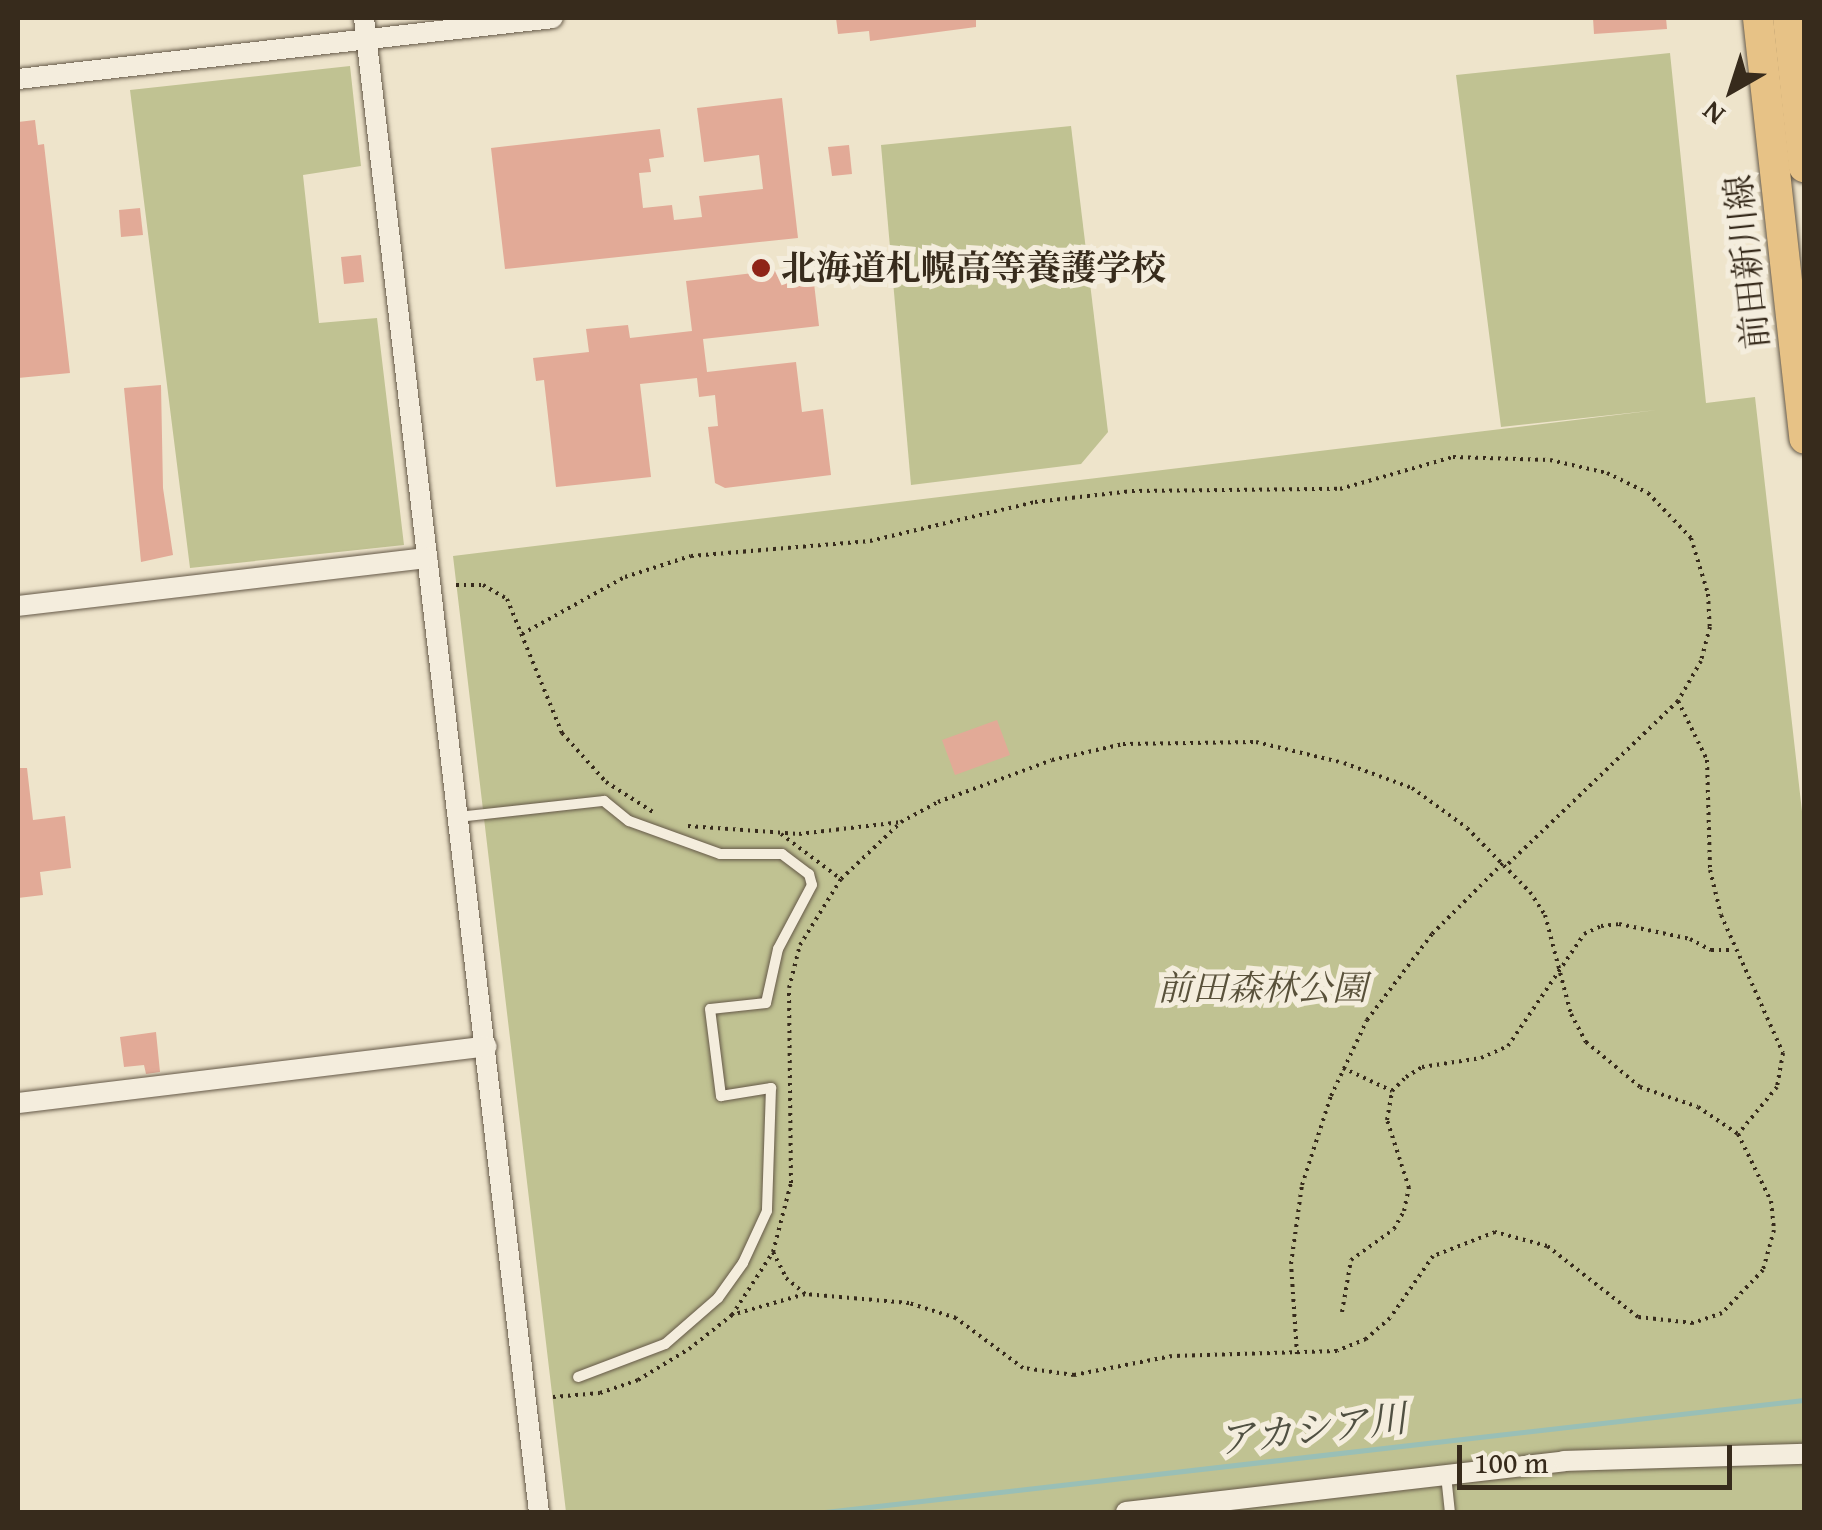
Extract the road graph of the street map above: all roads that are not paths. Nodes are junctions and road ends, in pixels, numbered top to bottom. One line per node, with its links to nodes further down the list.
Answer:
1 (364, 18): 5 (street)
2 (552, 18): 5 (street)
3 (1758, 18): 8 (main road, 前田新川線)
4 (1788, 18): 7 (main road, 前田新川線)
5 (367, 40): 6 (street); 9 (street)
6 (18, 78)
7 (1804, 166)
8 (1804, 438)
9 (428, 558): 10 (street); 11 (street)
10 (18, 606)
11 (458, 817): 12 (street); 14 (lane)
12 (487, 1046): 13 (street); 17 (street)
13 (18, 1103)
14 (578, 1377)
15 (1804, 1454): 16 (street)
16 (1446, 1474): 18 (street); 19 (lane)
17 (539, 1512)
18 (1126, 1512)
19 (1450, 1512)

